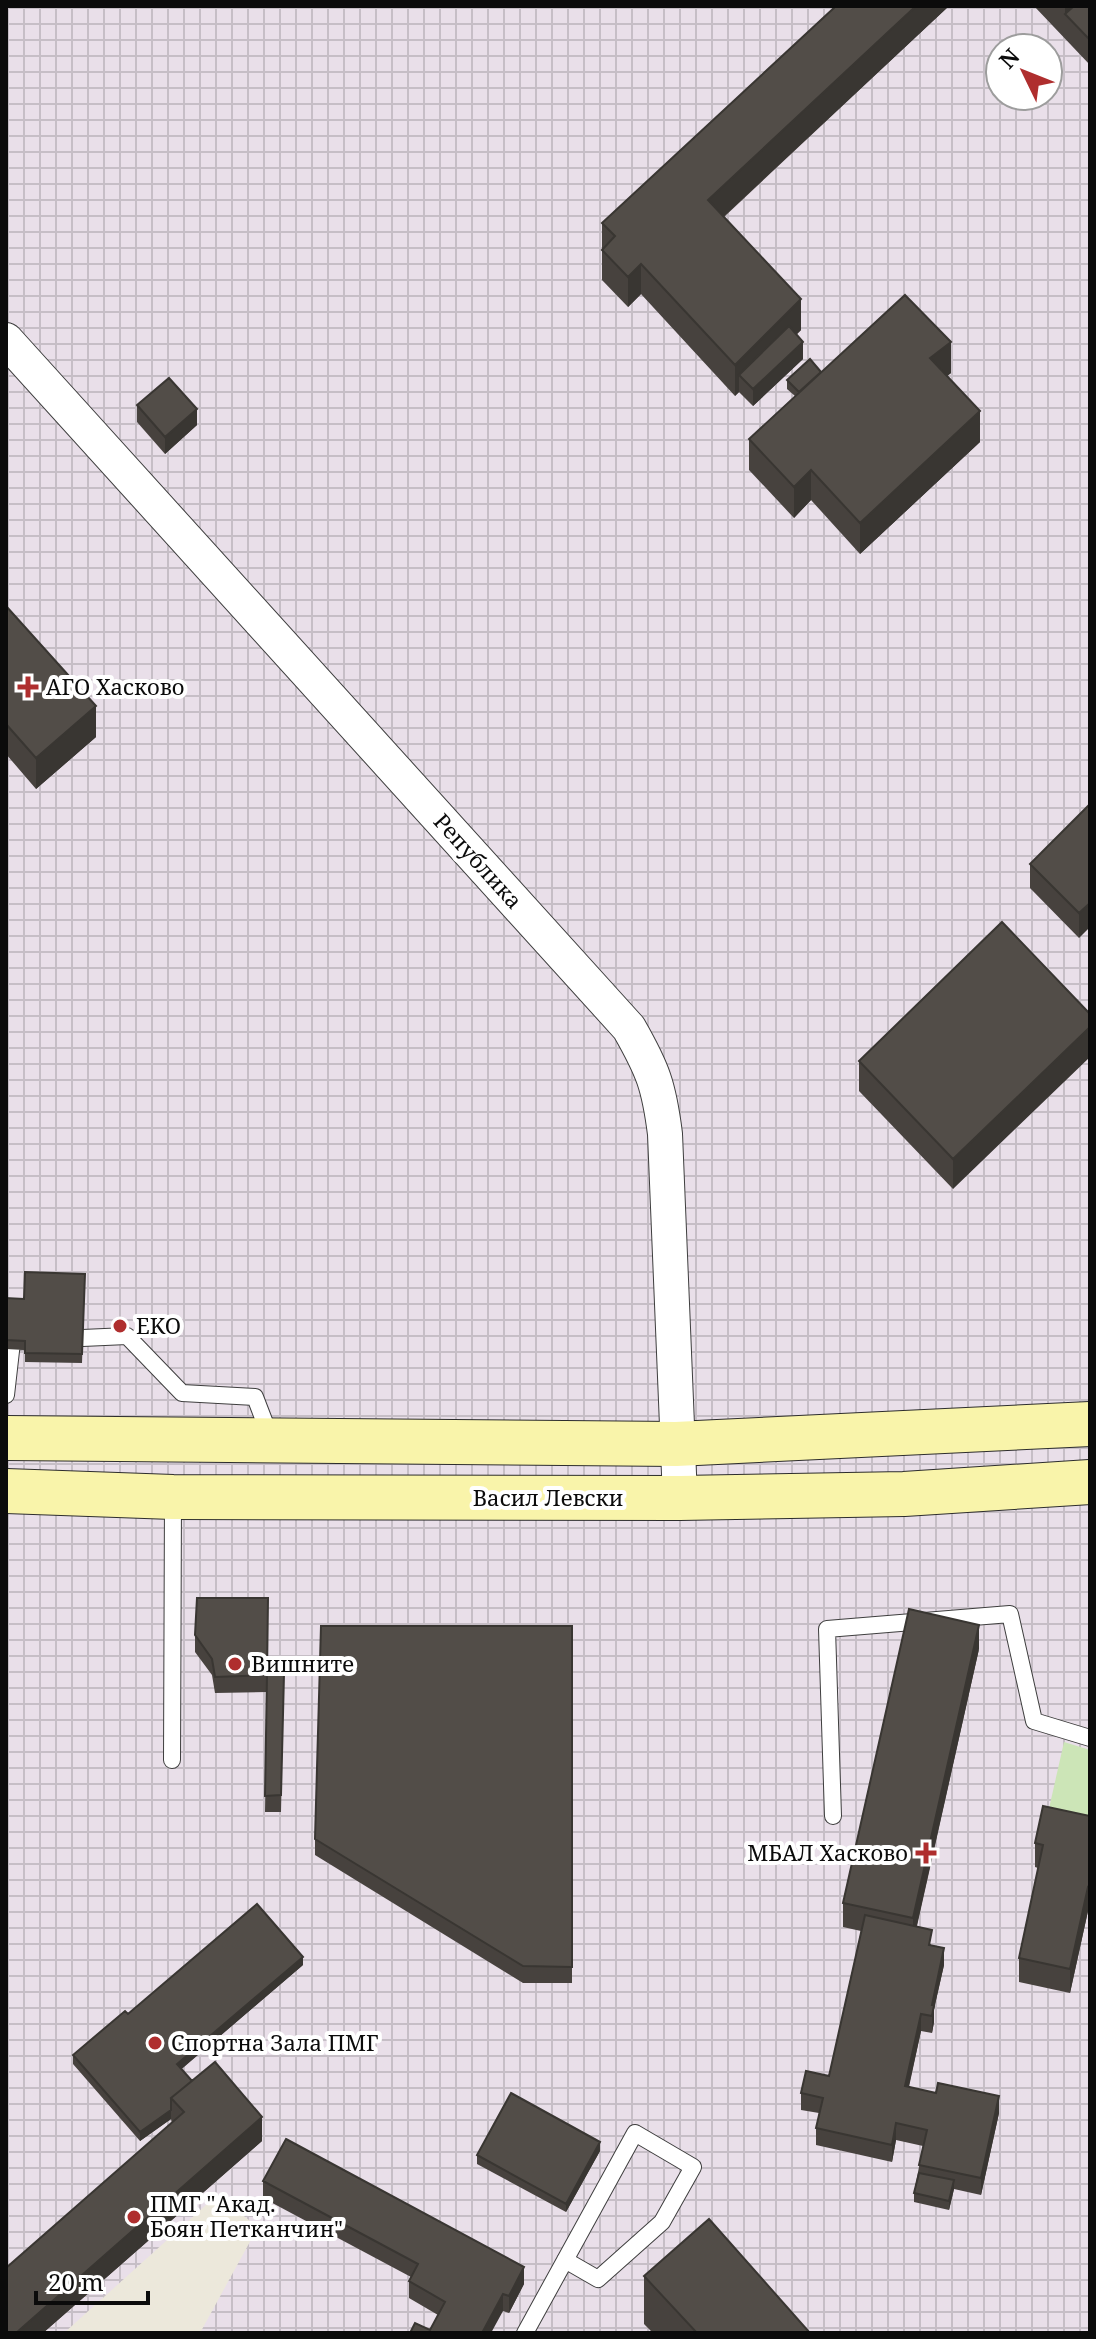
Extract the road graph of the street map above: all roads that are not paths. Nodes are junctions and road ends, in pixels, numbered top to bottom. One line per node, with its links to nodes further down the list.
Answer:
1 (6, 340): 6 (street, Република)
2 (6, 1395): 5 (lane)
3 (1090, 1424): 6 (main road)
4 (6, 1438): 5 (main road)
5 (272, 1441): 6 (main road)
6 (676, 1444): 10 (street, Република)
7 (1090, 1482): 10 (main road, Васил Левски)
8 (6, 1491): 9 (main road, Васил Левски)
9 (173, 1497): 10 (main road, Васил Левски); 12 (lane)
10 (680, 1498)
11 (1090, 1738): 13 (lane)
12 (172, 1760)
13 (833, 1816)
14 (565, 2260): 14 (lane); 15 (lane)
15 (525, 2333)

